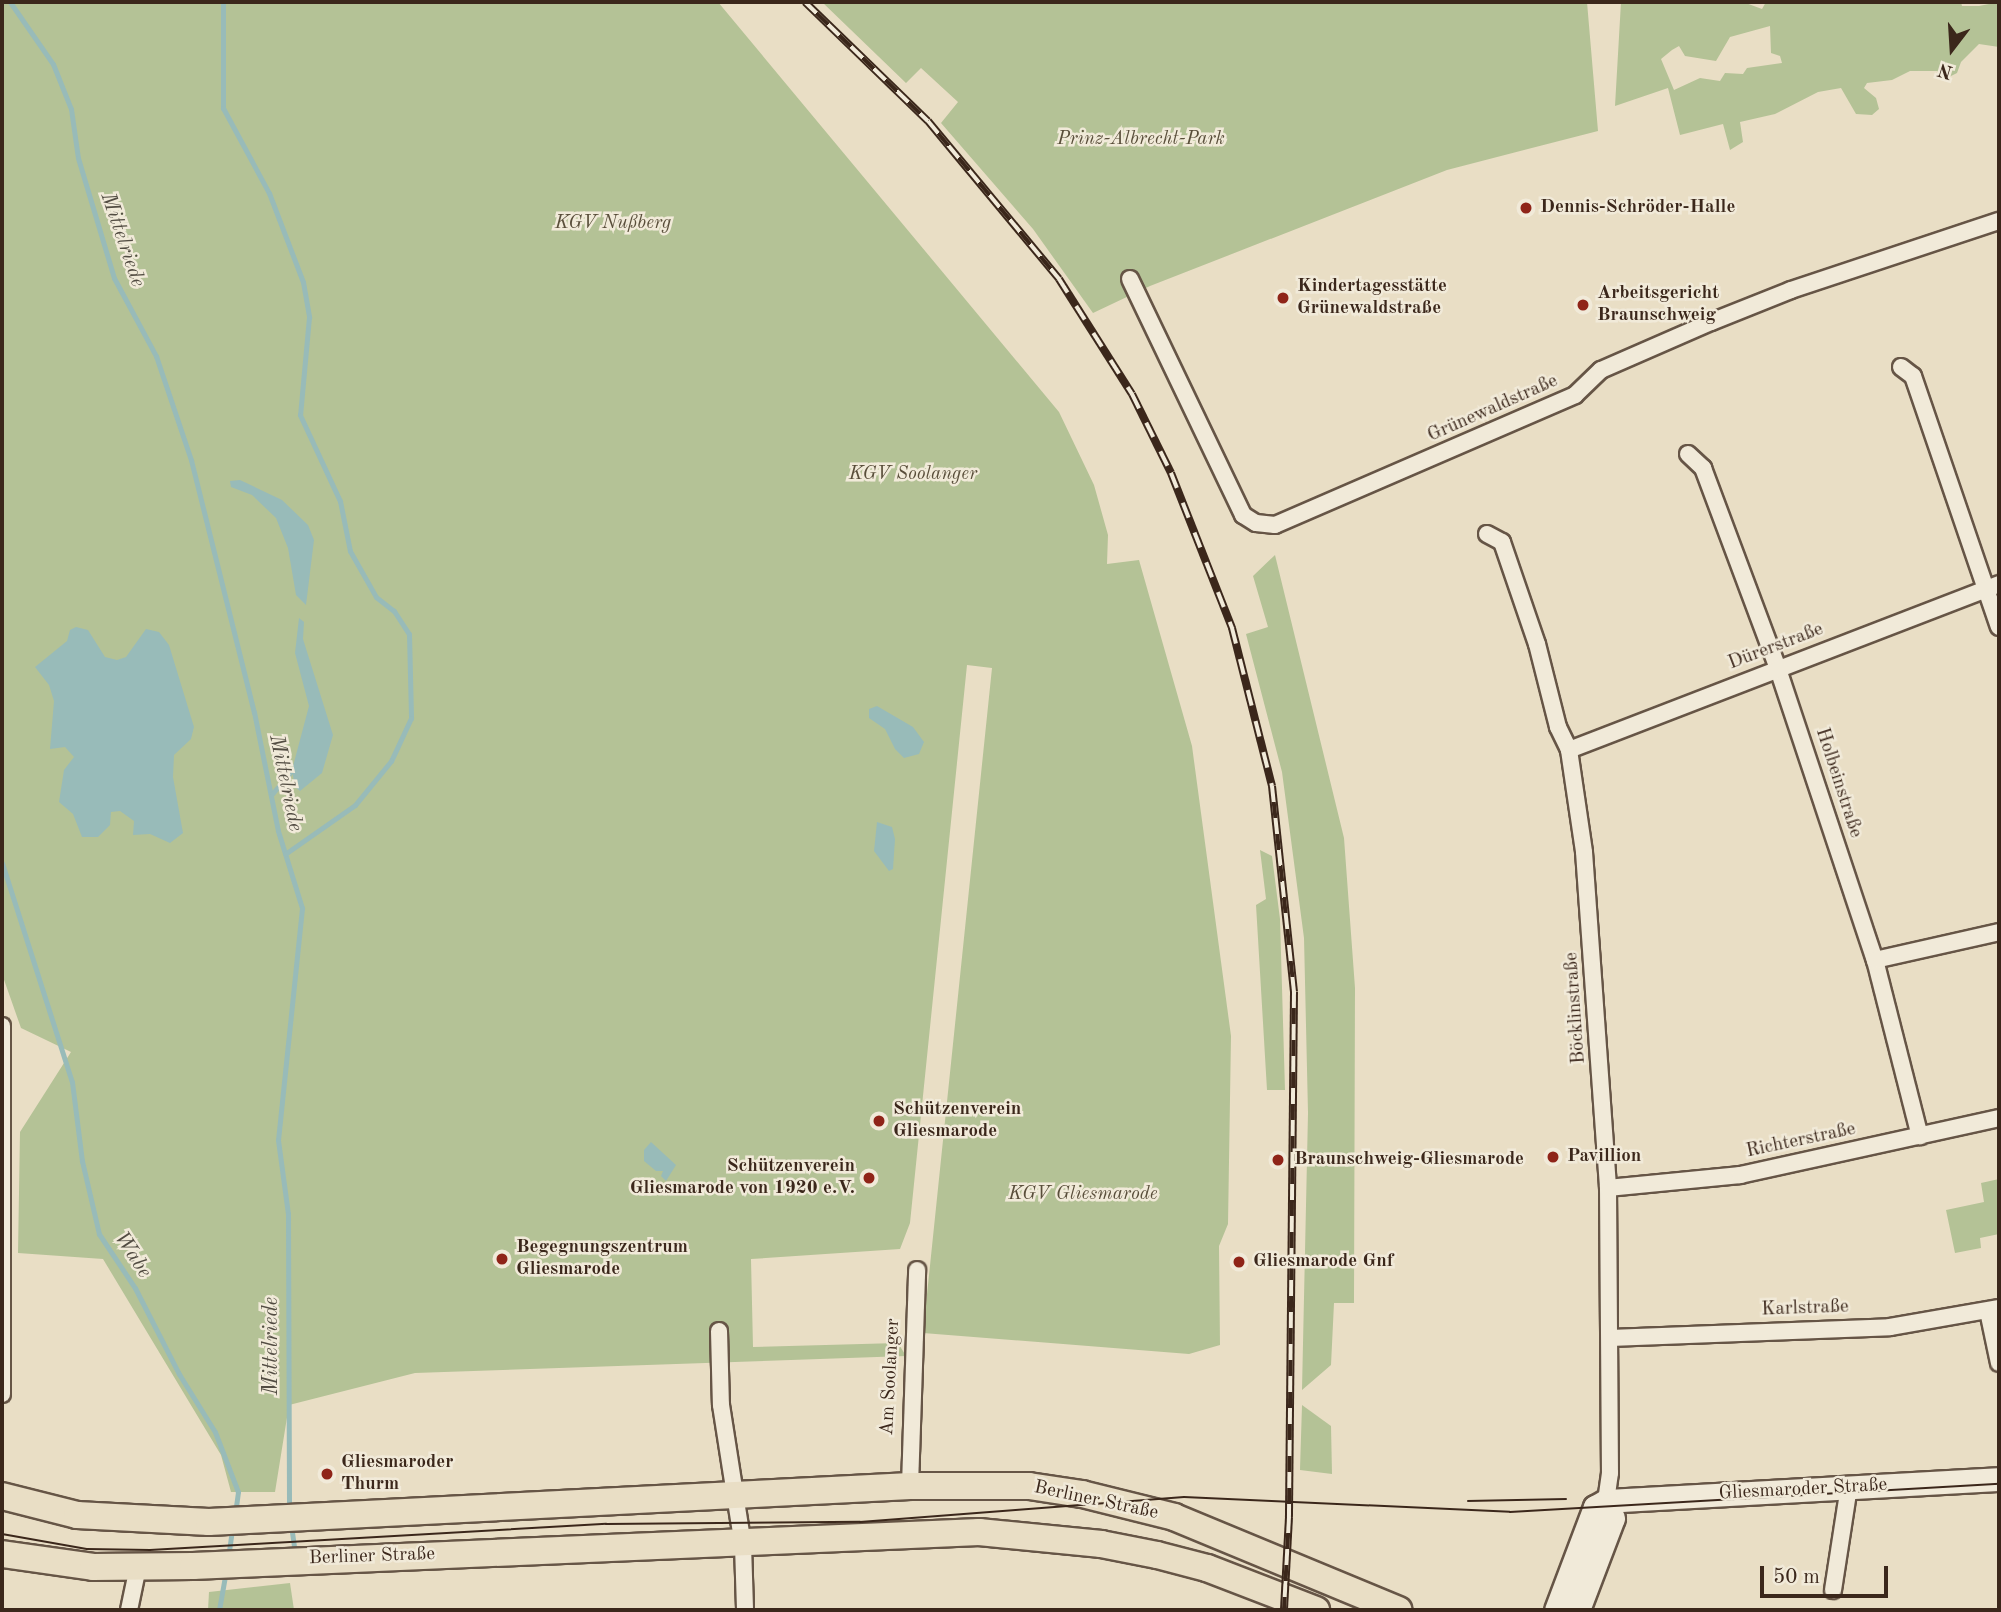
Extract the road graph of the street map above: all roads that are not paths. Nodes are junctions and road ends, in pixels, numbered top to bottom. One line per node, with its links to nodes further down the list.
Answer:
1 (1999, 220): 2 (street, Grünewaldstraße)
2 (1130, 279)
3 (1901, 367): 6 (street)
4 (1688, 454): 8 (street, Holbeinstraße)
5 (1487, 534): 9 (street, Böcklinstraße)
6 (1993, 586): 7 (street); 8 (street, Dürerstraße)
7 (1999, 627)
8 (1778, 669): 9 (street, Dürerstraße); 11 (street, Holbeinstraße)
9 (1569, 750): 15 (street, Böcklinstraße)
10 (1999, 932): 11 (street)
11 (1875, 960): 14 (street, Holbeinstraße)
12 (2, 1026): 16 (street)
13 (1999, 1118): 14 (street, Richterstraße)
14 (1920, 1136): 15 (street, Richterstraße)
15 (1608, 1188): 20 (street, Böcklinstraße)
16 (2, 1198): 22 (street)
17 (917, 1270): 24 (street, Am Soolanger)
18 (1994, 1309): 20 (street, Karlstraße); 21 (street)
19 (719, 1331): 26 (street)
20 (1610, 1338): 27 (street, Böcklinstraße)
21 (1999, 1363)
22 (2, 1394)
23 (1999, 1479): 25 (street, Gliesmaroder Straße)
24 (910, 1486): 26 (main road, Berliner Straße); 36 (main road, Berliner Straße)
25 (1849, 1487): 27 (street, Gliesmaroder Straße); 32 (street)
26 (733, 1495): 28 (main road, Berliner Straße); 29 (street)
27 (1606, 1501): 37 (street); 38 (street)
28 (10, 1503)
29 (743, 1545): 31 (main road, Berliner Straße); 34 (street); 35 (main road, Berliner Straße)
30 (5, 1553): 31 (main road, Berliner Straße)
31 (138, 1567): 33 (street)
32 (1833, 1590)
33 (129, 1610)
34 (745, 1610)
35 (1316, 1610)
36 (1398, 1610)
37 (1556, 1610)
38 (1578, 1610)

